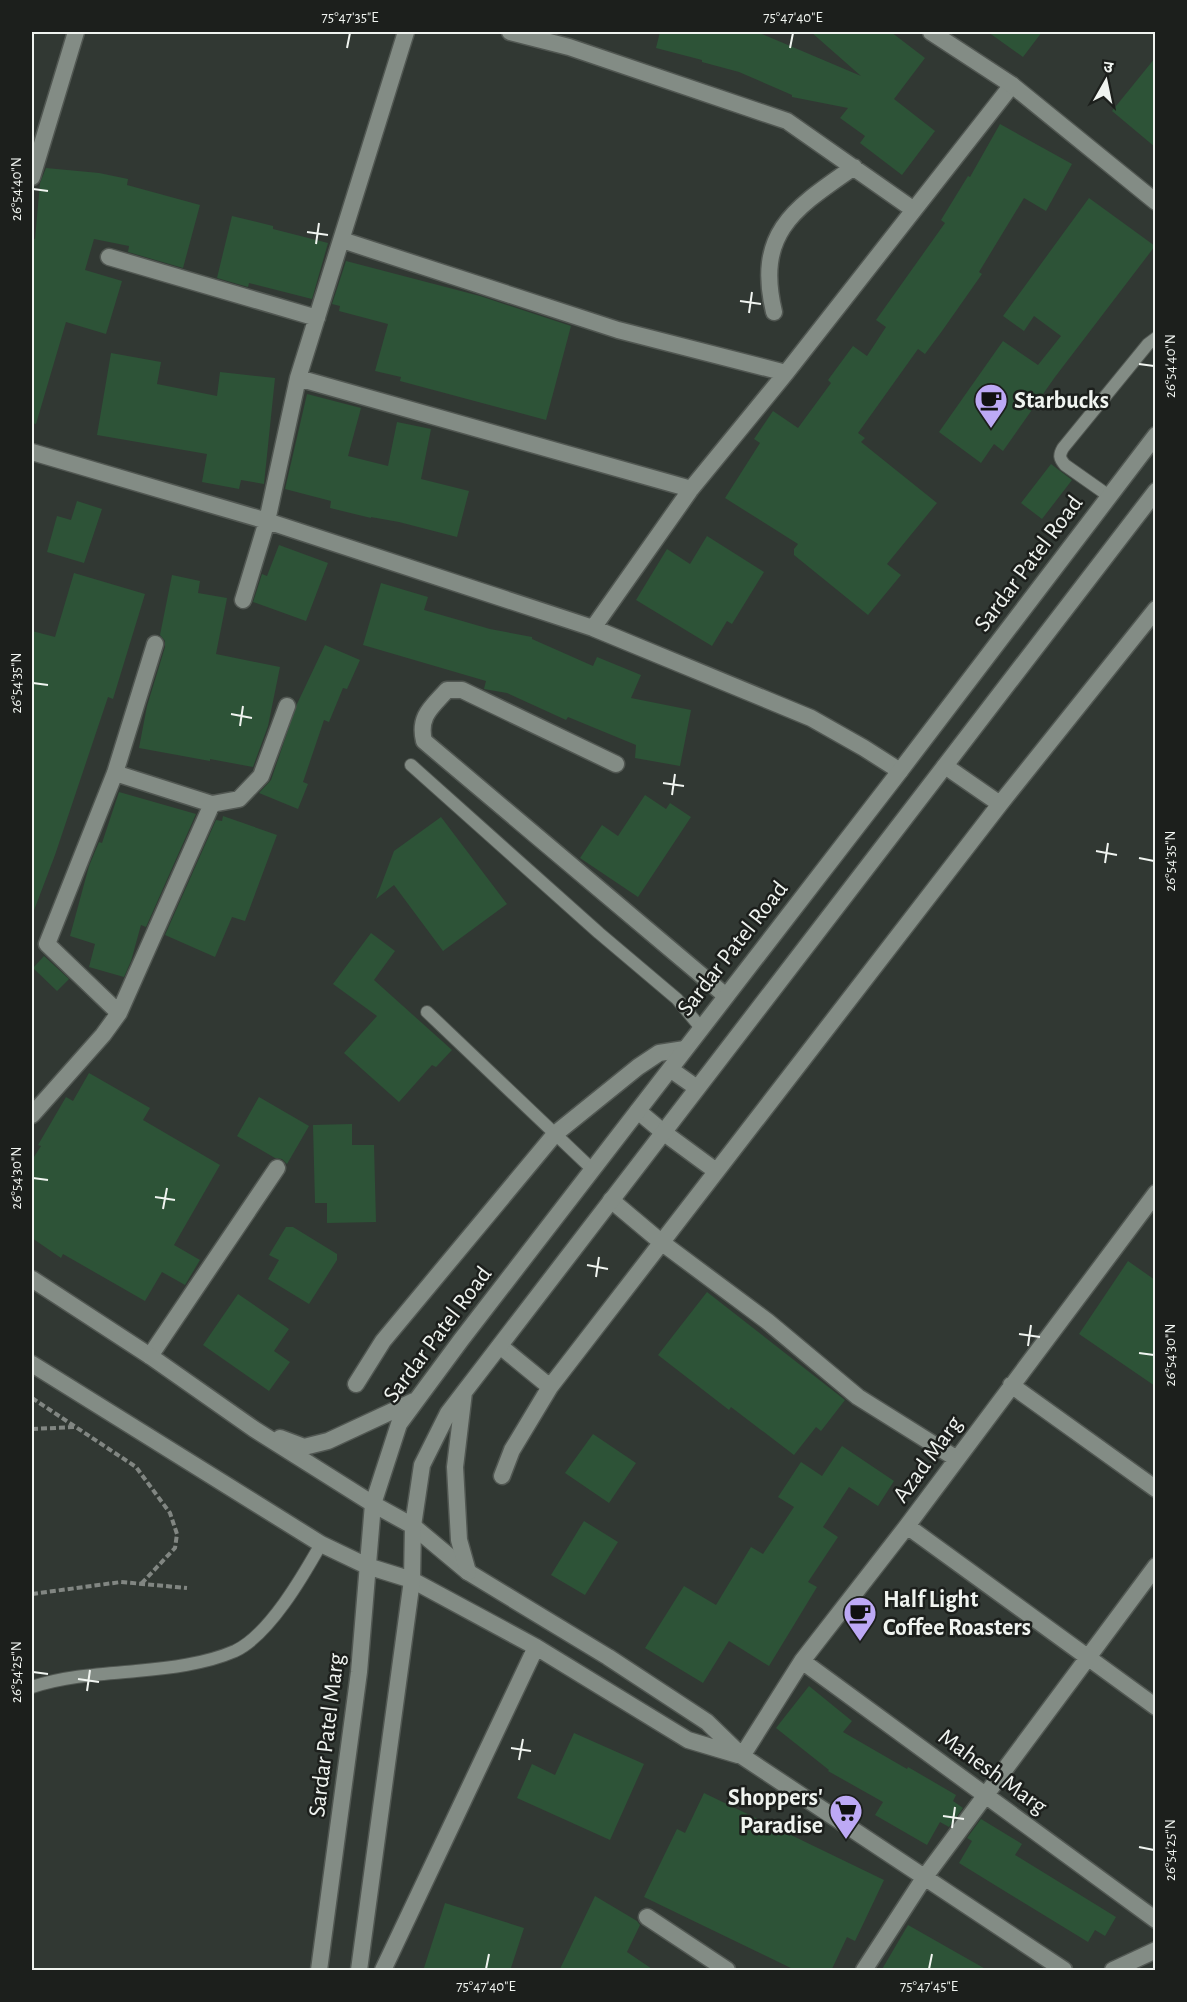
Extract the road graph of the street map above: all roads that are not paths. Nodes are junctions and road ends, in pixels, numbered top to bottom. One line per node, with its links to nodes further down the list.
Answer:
1 (75, 32): 8 (street)
2 (406, 32): 11 (street)
3 (510, 32): 7 (street)
4 (931, 32): 5 (street)
5 (950, 37): 6 (street)
6 (1012, 85): 9 (street); 10 (street)
7 (854, 167): 10 (street); 13 (street)
8 (32, 177)
9 (1155, 202)
10 (914, 210): 16 (street)
11 (342, 240): 14 (street); 16 (street)
12 (109, 256): 14 (street)
13 (774, 312)
14 (317, 318): 17 (street)
15 (1155, 338): 22 (lane)
16 (786, 373): 20 (street)
17 (298, 378): 20 (street); 23 (street)
18 (1155, 435): 22 (street, Sardar Patel Road)
19 (32, 452): 23 (street)
20 (691, 489): 26 (street)
21 (1155, 491): 31 (street)
22 (1109, 496): 32 (street, Sardar Patel Road)
23 (267, 521): 24 (street); 26 (street)
24 (243, 600)
25 (1155, 609): 35 (street)
26 (594, 628): 32 (street)
27 (155, 644): 33 (street)
28 (287, 706): 34 (street)
29 (616, 764): 36 (street)
30 (411, 765): 39 (lane)
31 (945, 766): 35 (street); 42 (street)
32 (900, 771): 36 (street, Sardar Patel Road)
33 (115, 773): 34 (street); 38 (street)
34 (212, 804): 38 (street)
35 (1000, 804): 49 (street)
36 (726, 996): 39 (street, Sardar Patel Road)
37 (427, 1012): 46 (lane)
38 (119, 1013): 44 (street)
39 (701, 1028): 40 (street, Sardar Patel Road)
40 (686, 1048): 41 (street, Sardar Patel Road); 46 (street)
41 (670, 1069): 42 (street); 43 (street, Sardar Patel Road)
42 (697, 1088): 45 (street)
43 (638, 1111): 45 (street); 48 (street, Sardar Patel Road)
44 (32, 1115)
45 (663, 1132): 49 (street); 51 (street)
46 (555, 1134): 48 (lane); 57 (street)
47 (277, 1168): 55 (street)
48 (592, 1169): 61 (street, Sardar Patel Road)
49 (716, 1171): 52 (street)
50 (1155, 1193): 58 (street, Azad Marg)
51 (611, 1200): 52 (street); 54 (street)
52 (661, 1242): 59 (street); 63 (street)
53 (32, 1279): 55 (street)
54 (500, 1346): 59 (street); 60 (street)
55 (150, 1356): 62 (street)
56 (32, 1364): 69 (street)
57 (356, 1384)
58 (1011, 1385): 63 (street, Azad Marg); 65 (street)
59 (550, 1387): 64 (street)
60 (465, 1391): 67 (street); 72 (street)
61 (417, 1400): 62 (street); 66 (street, Sardar Patel Road)
62 (254, 1429): 66 (street)
63 (957, 1459): 68 (street, Azad Marg)
64 (502, 1476)
65 (1155, 1489)
66 (373, 1504): 67 (street); 70 (street, Sardar Patel Marg)
67 (412, 1526): 72 (street); 73 (street)
68 (907, 1526): 75 (street); 76 (street, Azad Marg)
69 (321, 1544): 70 (street); 77 (lane)
70 (367, 1566): 73 (street); 85 (street, Sardar Patel Marg)
71 (1155, 1566): 75 (street)
72 (468, 1572): 79 (street)
73 (412, 1580): 74 (street); 86 (street)
74 (536, 1647): 79 (street); 87 (street)
75 (1087, 1658): 78 (street); 80 (street)
76 (802, 1661): 79 (street, Azad Marg); 80 (street, Mahesh Marg)
77 (32, 1688)
78 (1155, 1707)
79 (742, 1756): 81 (street)
80 (985, 1796): 81 (street); 83 (street, Mahesh Marg)
81 (924, 1878): 89 (street); 90 (street)
82 (647, 1917): 88 (street)
83 (1155, 1920)
84 (1155, 1950): 91 (street)
85 (319, 1971)
86 (359, 1971)
87 (383, 1971)
88 (727, 1971)
89 (864, 1971)
90 (1064, 1971)
91 (1113, 1971)

